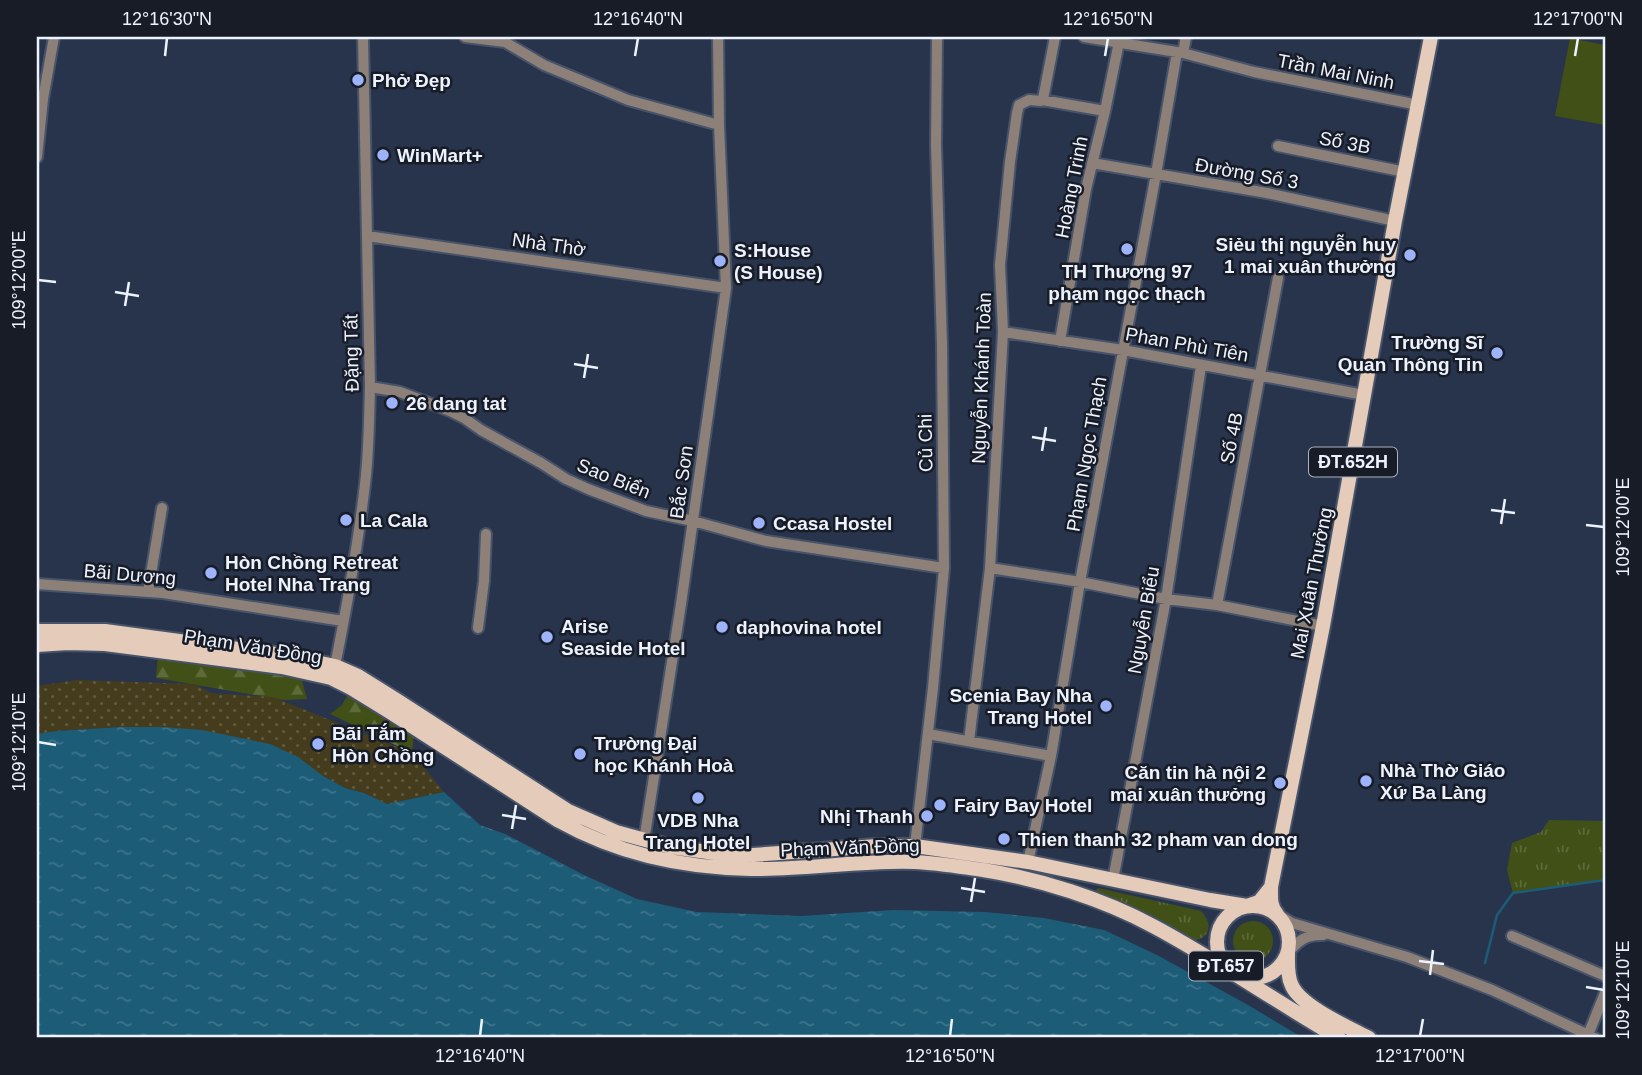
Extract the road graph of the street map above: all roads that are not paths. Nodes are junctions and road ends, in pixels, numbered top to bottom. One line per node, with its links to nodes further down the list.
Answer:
1 (54, 37): 17 (street)
2 (363, 37): 22 (street, Đặng Tất)
3 (465, 37): 15 (street)
4 (718, 37): 15 (street, Bắc Sơn)
5 (937, 37): 35 (street, Củ Chi)
6 (1055, 37): 12 (street)
7 (1084, 37): 10 (street, Trần Mai Ninh)
8 (1186, 37): 11 (street)
9 (1431, 37): 13 (main road, Mai Xuân Thưởng / ĐT.652H)
10 (1118, 42): 11 (street, Trần Mai Ninh); 14 (street, Hoàng Trinh)
11 (1180, 53): 13 (street, Trần Mai Ninh); 20 (street, Phạm Ngọc Thạch)
12 (1042, 100): 14 (street); 25 (street, Nguyễn Khánh Toàn)
13 (1418, 105): 19 (main road, Mai Xuân Thưởng / ĐT.652H)
14 (1105, 111): 18 (street, Hoàng Trinh)
15 (719, 125): 24 (street, Bắc Sơn)
16 (1278, 146): 19 (street, Số 3B)
17 (37, 157)
18 (1092, 163): 20 (street, Đường Số 3); 26 (street, Hoàng Trinh)
19 (1405, 172): 21 (main road, Mai Xuân Thưởng / ĐT.652H)
20 (1156, 174): 21 (street, Đường Số 3); 27 (street, Phạm Ngọc Thạch)
21 (1395, 221): 31 (main road, Mai Xuân Thưởng / ĐT.652H)
22 (367, 236): 24 (street, Nhà Thờ); 30 (street, Đặng Tất)
23 (1278, 278): 29 (street, Số 4B)
24 (726, 288): 33 (street, Bắc Sơn)
25 (1003, 332): 26 (street, Phan Phù Tiên); 36 (street, Nguyễn Khánh Toàn)
26 (1060, 341): 27 (street, Phan Phù Tiên)
27 (1123, 350): 28 (street, Phan Phù Tiên); 37 (street, Phạm Ngọc Thạch)
28 (1201, 366): 29 (street, Phan Phù Tiên); 40 (street, Nguyễn Biểu)
29 (1260, 375): 31 (street, Phan Phù Tiên); 41 (street, Số 4B)
30 (370, 387): 33 (street, Sao Biển); 42 (street, Đặng Tất)
31 (1364, 395): 43 (main road, Mai Xuân Thưởng / ĐT.652H)
32 (162, 508): 39 (street)
33 (693, 521): 35 (street, Sao Biển); 52 (street, Bắc Sơn)
34 (486, 534): 44 (street)
35 (944, 568): 48 (street, Củ Chi)
36 (990, 568): 37 (street); 49 (street, Nguyễn Khánh Toàn)
37 (1080, 582): 40 (street); 50 (street, Phạm Ngọc Thạch)
38 (37, 584): 39 (street, Bãi Dương)
39 (148, 592): 42 (street, Bãi Dương)
40 (1166, 599): 41 (street); 55 (street, Nguyễn Biểu)
41 (1217, 605): 43 (street)
42 (343, 621): 47 (street, Đặng Tất)
43 (1323, 626): 56 (main road, Mai Xuân Thưởng / ĐT.652H)
44 (478, 628)
45 (37, 631): 47 (main road, Phạm Văn Đồng / ĐT.657)
46 (37, 645): 47 (main road, Phạm Văn Đồng / ĐT.657)
47 (333, 672): 52 (main road, Phạm Văn Đồng / ĐT.657)
48 (928, 734): 49 (street); 51 (street, Củ Chi)
49 (969, 741): 50 (street)
50 (1051, 756): 54 (street, Phạm Ngọc Thạch)
51 (915, 846): 52 (main road, Phạm Văn Đồng / ĐT.657); 53 (main road); 54 (main road, Phạm Văn Đồng / ĐT.657)
52 (643, 848): 53 (main road, Phạm Văn Đồng / ĐT.657)
53 (914, 862): 62 (main road, Phạm Văn Đồng / ĐT.657)
54 (1028, 862): 55 (main road, Phạm Văn Đồng / ĐT.657)
55 (1113, 880): 57 (main road, Phạm Văn Đồng / ĐT.657)
56 (1271, 887): 57 (main road); 58 (main road, Mai Xuân Thưởng / ĐT.652H)
57 (1247, 906): 58 (main road, ĐT.657); 62 (main road, ĐT.657)
58 (1277, 914): 59 (street); 61 (main road, ĐT.657)
59 (1329, 935): 61 (street); 65 (street)
60 (1512, 936): 63 (street)
61 (1288, 953): 62 (main road, ĐT.657); 67 (main road, ĐT.657)
62 (1234, 973): 66 (main road, Phạm Văn Đồng / ĐT.657)
63 (1605, 976)
64 (1605, 993): 65 (street)
65 (1591, 1037)
66 (1339, 1038)
67 (1369, 1038)

